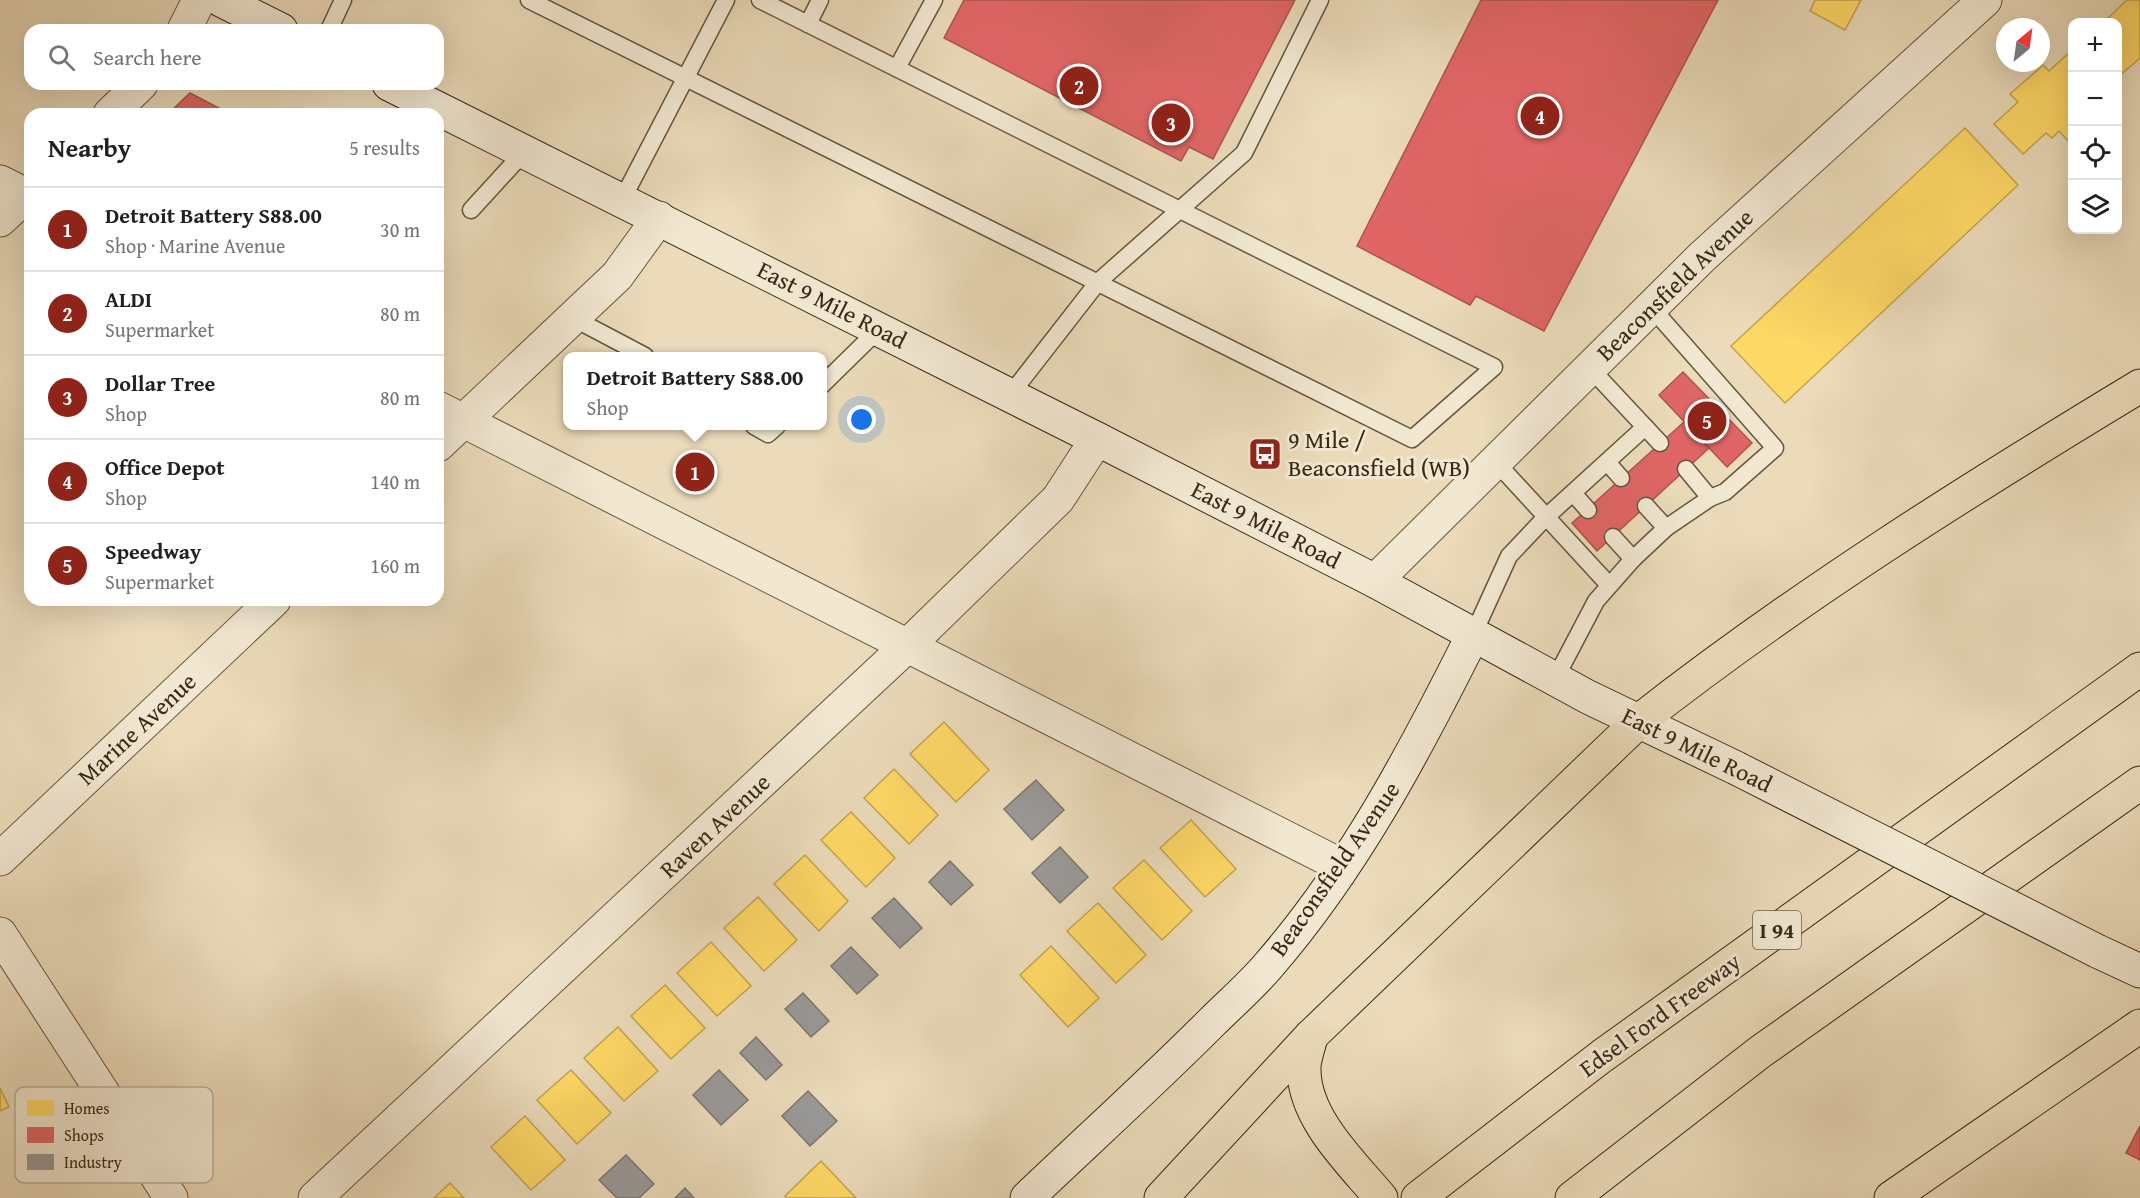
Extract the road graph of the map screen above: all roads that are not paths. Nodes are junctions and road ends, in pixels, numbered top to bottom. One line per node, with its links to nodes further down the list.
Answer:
1 (199, 0): 11 (street)
2 (221, 0): 12 (street)
3 (344, 0): 13 (lane)
4 (529, 0): 16 (lane)
5 (726, 0): 16 (lane)
6 (760, 0): 14 (lane)
7 (820, 0): 14 (lane)
8 (934, 0): 15 (lane)
9 (1320, 0): 26 (lane)
10 (1985, 0): 30 (street, Beaconsfield Avenue)
11 (187, 24)
12 (269, 24)
13 (332, 24)
14 (808, 24): 15 (lane)
15 (897, 68): 26 (lane)
16 (686, 78): 24 (lane); 29 (lane)
17 (135, 90): 19 (street)
18 (401, 90): 20 (street, East 9 Mile Road)
19 (116, 108)
20 (438, 108)
21 (444, 111): 22 (street, East 9 Mile Road)
22 (525, 151): 24 (street, East 9 Mile Road); 25 (lane)
23 (22, 192): 28 (street)
24 (622, 200): 27 (street, East 9 Mile Road)
25 (471, 210)
26 (1181, 211): 29 (lane); 29 (lane)
27 (659, 218): 31 (street); 32 (street, East 9 Mile Road)
28 (0, 220)
29 (1098, 282): 37 (lane)
30 (1651, 307): 34 (street, Beaconsfield Avenue); 48 (lane)
31 (573, 318): 33 (lane); 38 (street)
32 (879, 329): 35 (lane); 37 (street, East 9 Mile Road)
33 (636, 352)
34 (1589, 367): 39 (lane); 43 (street, Beaconsfield Avenue)
35 (827, 381)
36 (2140, 386): 62 (highway)
37 (1010, 395): 41 (street, East 9 Mile Road)
38 (451, 415): 40 (street); 59 (street)
39 (1645, 427): 42 (lane); 44 (lane)
40 (444, 432)
41 (1097, 439): 55 (street, East 9 Mile Road); 59 (street, Raven Avenue)
42 (1660, 443)
43 (1494, 460): 51 (lane); 55 (street, Beaconsfield Avenue)
44 (1607, 462): 46 (lane); 47 (lane)
45 (1686, 469): 48 (lane)
46 (1621, 478)
47 (1573, 493): 50 (lane); 51 (lane)
48 (1710, 498): 52 (lane)
49 (1646, 506): 52 (lane)
50 (1588, 510)
51 (1545, 518): 56 (lane); 58 (lane)
52 (1666, 528): 54 (lane)
53 (1613, 537): 54 (lane)
54 (1633, 559): 56 (lane)
55 (1375, 581): 58 (street, East 9 Mile Road)
56 (1609, 585): 61 (lane)
57 (268, 606): 64 (street, Marine Avenue)
58 (1473, 635): 61 (street, East 9 Mile Road); 65 (street, Beaconsfield Avenue)
59 (906, 647): 65 (street); 73 (street, Raven Avenue)
60 (2140, 669): 77 (highway, Edsel Ford Freeway / I 94)
61 (1555, 679): 62 (street, East 9 Mile Road)
62 (1639, 721): 67 (street, East 9 Mile Road, bridge); 69 (highway)
63 (2140, 783): 78 (highway)
64 (0, 859)
65 (1342, 866): 74 (street, Beaconsfield Avenue)
66 (0, 934): 70 (street)
67 (2140, 971)
68 (2140, 1026): 79 (highway)
69 (1311, 1036): 75 (highway); 76 (highway)
70 (99, 1087)
71 (161, 1183): 72 (street)
72 (171, 1198)
73 (315, 1198)
74 (1027, 1198)
75 (1161, 1198)
76 (1381, 1198)
77 (1418, 1198)
78 (1572, 1198)
79 (1892, 1198)

